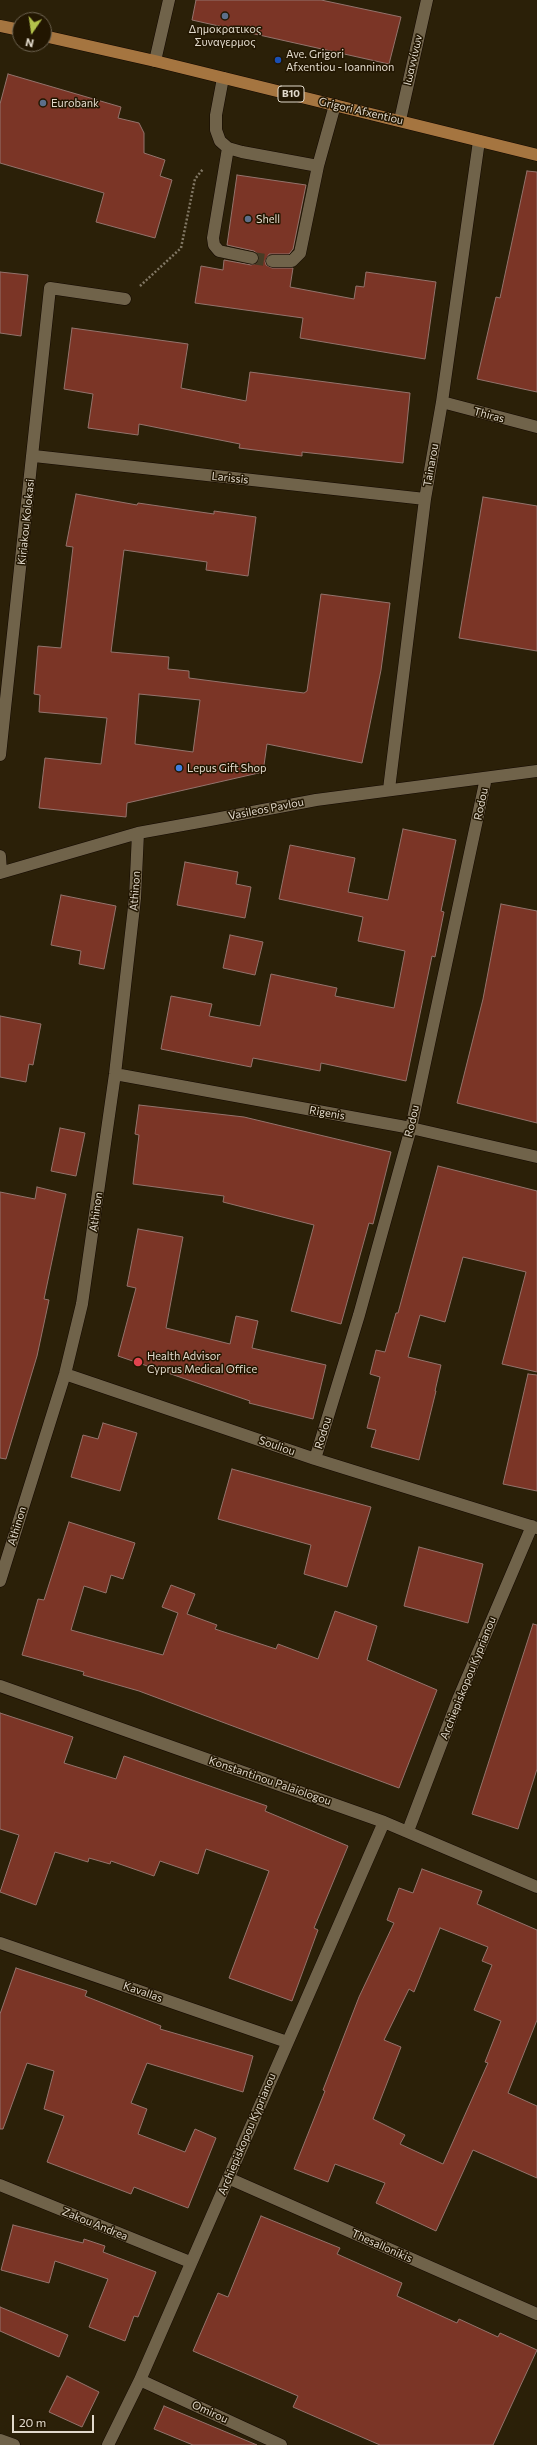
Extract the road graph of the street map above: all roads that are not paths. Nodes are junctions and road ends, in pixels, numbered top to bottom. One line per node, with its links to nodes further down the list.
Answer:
1 (169, 0): 6 (street)
2 (427, 0): 9 (street, Ιωαννίνων)
3 (0, 26): 4 (main road)
4 (12, 28)
5 (52, 38): 6 (main road, Grigori Afxentiou / B10)
6 (155, 61): 7 (main road, Grigori Afxentiou / B10)
7 (223, 78): 8 (main road, Grigori Afxentiou / B10); 11 (street)
8 (335, 105): 9 (main road, Grigori Afxentiou / B10); 13 (street)
9 (400, 120): 10 (main road, Grigori Afxentiou / B10)
10 (479, 141): 12 (main road, Grigori Afxentiou / B10); 17 (street, Tainarou)
11 (226, 146): 13 (street); 14 (street)
12 (537, 155)
13 (318, 166): 15 (street)
14 (252, 258)
15 (272, 262)
16 (125, 299): 19 (street, Kiriakou Kolokasi)
17 (442, 402): 18 (street, Thiras); 20 (street, Tainarou)
18 (537, 427)
19 (34, 456): 20 (street, Larissis); 21 (street, Kiriakou Kolokasi)
20 (425, 499): 24 (street, Tainarou)
21 (0, 755)
22 (537, 771): 23 (street, Vasileos Pavlou)
23 (486, 778): 24 (street, Vasileos Pavlou); 29 (street, Rodou)
24 (389, 789): 25 (street, Vasileos Pavlou)
25 (138, 833): 27 (street, Vasileos Pavlou); 28 (street, Athinon)
26 (0, 856): 27 (street)
27 (1, 872)
28 (115, 1074): 29 (street, Rigenis); 31 (street, Athinon)
29 (411, 1128): 30 (street, Rigenis); 32 (street, Rodou)
30 (537, 1157)
31 (65, 1374): 32 (street, Souliou); 34 (street, Athinon)
32 (315, 1459): 33 (street, Souliou)
33 (534, 1527): 37 (street, Archiepiskopou Kyprianou)
34 (0, 1581)
35 (0, 1686): 36 (street, Konstantinou Palaiologou)
36 (384, 1822): 37 (street, Konstantinou Palaiologou); 40 (street, Archiepiskopou Kyprianou)
37 (408, 1831): 38 (street, Konstantinou Palaiologou)
38 (537, 1887)
39 (0, 1943): 40 (street, Kavallas)
40 (287, 2042): 41 (street, Archiepiskopou Kyprianou)
41 (228, 2178): 43 (street, Archiepiskopou Kyprianou); 44 (street, Thesallonikis)
42 (0, 2185): 43 (street, Zakou Andrea)
43 (190, 2262): 45 (street, Archiepiskopou Kyprianou)
44 (537, 2314)
45 (140, 2380): 48 (street, Archiepiskopou Kyprianou); 49 (street, Omirou)
46 (0, 2440): 47 (street)
47 (14, 2445)
48 (108, 2445)
49 (281, 2445)

